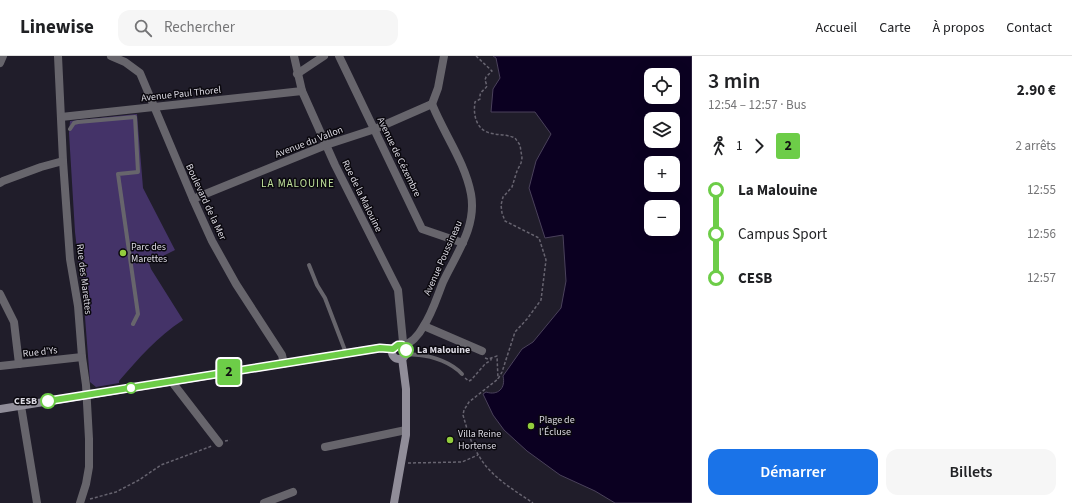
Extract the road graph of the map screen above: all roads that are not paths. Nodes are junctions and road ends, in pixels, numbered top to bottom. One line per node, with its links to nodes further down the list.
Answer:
1 (3, 56): 8 (street)
2 (58, 56): 13 (street, Rue des Marettes)
3 (111, 56): 12 (street, Boulevard de la Mer)
4 (294, 56): 9 (street, Rue de la Malouine)
5 (324, 56): 9 (street)
6 (339, 56): 14 (street, Avenue de Cézembre)
7 (444, 56): 11 (street)
8 (0, 63)
9 (297, 74): 10 (street, Rue de la Malouine)
10 (302, 92): 12 (street, Avenue Paul Thorel); 16 (street, Rue de la Malouine)
11 (432, 104): 14 (street, Avenue du Vallon); 20 (street, Avenue Poussineau)
12 (154, 107): 13 (street, Avenue Paul Thorel); 19 (street, Boulevard de la Mer)
13 (61, 117): 17 (street, Rue des Marettes)
14 (375, 129): 16 (street, Avenue du Vallon); 20 (street, Avenue de Cézembre)
15 (70, 130): 23 (lane)
16 (326, 144): 19 (street, Avenue du Vallon); 26 (street, Rue de la Malouine)
17 (63, 161): 18 (street); 29 (street, Rue des Marettes)
18 (0, 183)
19 (193, 199): 31 (street, Boulevard de la Mer)
20 (463, 243): 24 (street, Avenue Poussineau)
21 (309, 265): 27 (lane)
22 (0, 294): 30 (street)
23 (133, 324)
24 (424, 326): 26 (street, Avenue Poussineau); 28 (street)
25 (393, 349): 26 (street); 26 (street); 27 (street)
26 (404, 351): 33 (lane); 38 (street, Rue de la Malouine)
27 (346, 354): 31 (street)
28 (483, 354)
29 (82, 357): 30 (street, Rue d'Ys); 35 (street, Rue des Marettes)
30 (19, 364): 32 (street, Rue d'Ys)
31 (284, 364): 34 (street)
32 (0, 366)
33 (462, 374)
34 (172, 382): 35 (street); 39 (street)
35 (87, 395): 36 (street); 42 (street, Rue des Marettes)
36 (21, 406): 37 (street); 43 (street)
37 (0, 409)
38 (406, 430): 40 (street); 45 (street, Rue de la Malouine)
39 (219, 443)
40 (325, 447)
41 (293, 492): 44 (street)
42 (81, 500)
43 (37, 503)
44 (264, 503)
45 (394, 503)

